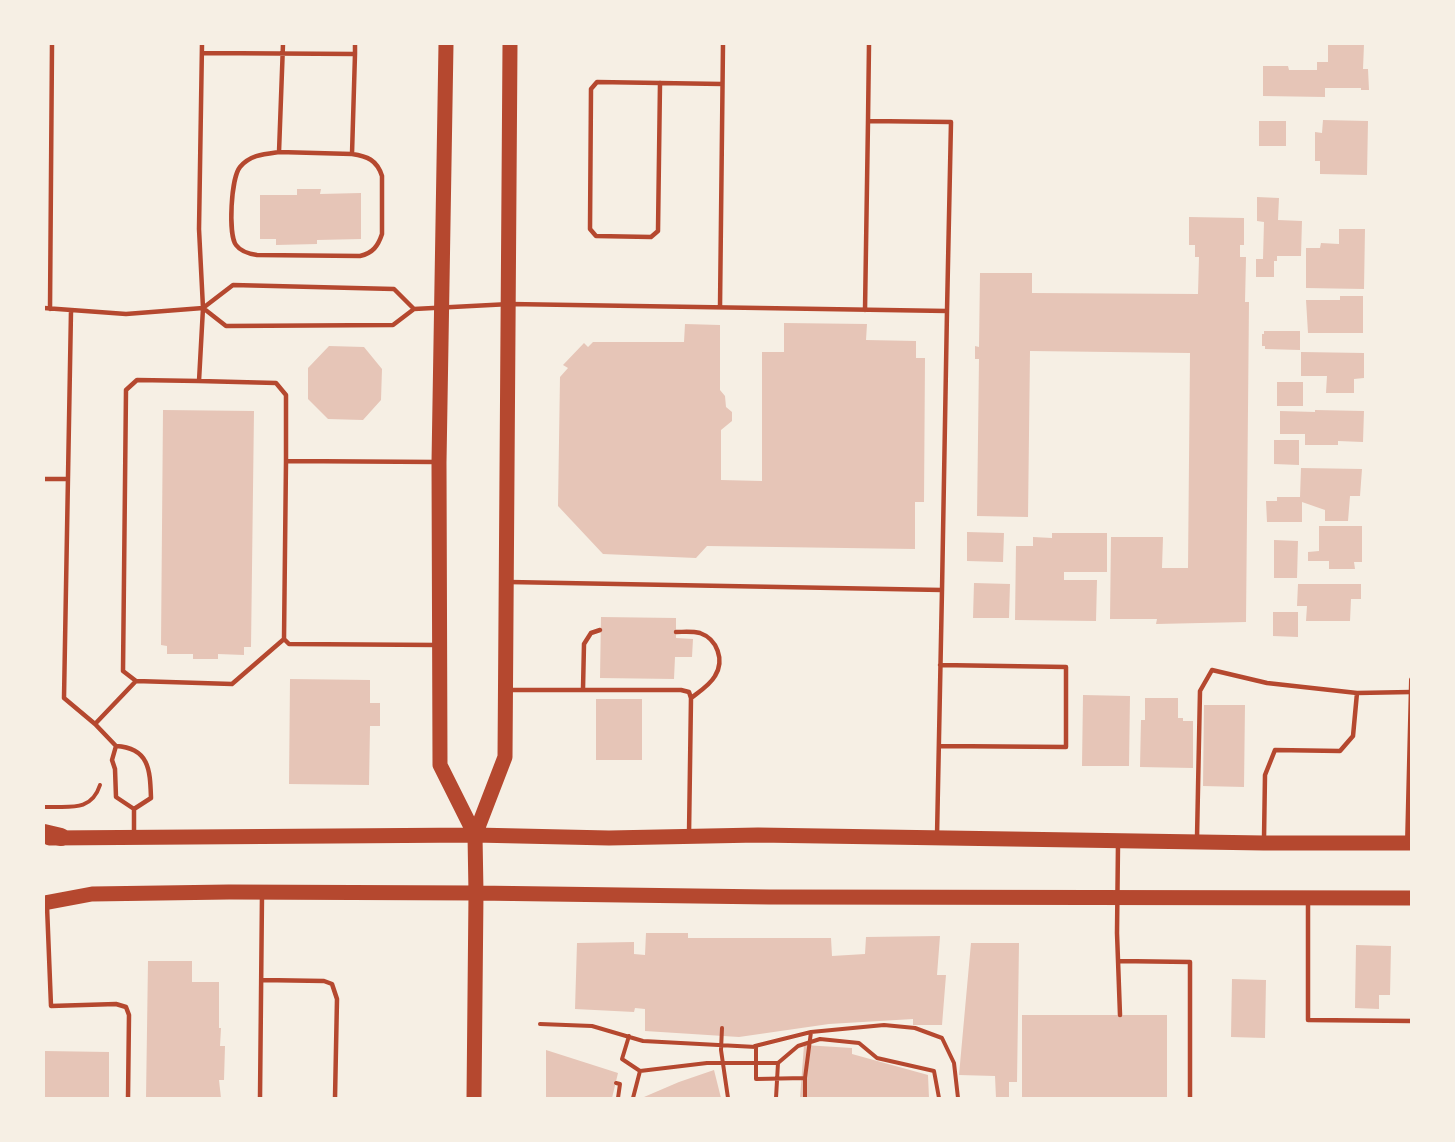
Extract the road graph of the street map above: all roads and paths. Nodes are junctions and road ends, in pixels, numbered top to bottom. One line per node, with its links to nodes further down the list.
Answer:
1 (52, 44): 21 (lane)
2 (202, 44): 9 (lane)
3 (283, 44): 10 (lane)
4 (355, 44): 11 (lane)
5 (446, 44): 23 (main road)
6 (510, 44): 17 (main road)
7 (723, 44): 13 (lane)
8 (869, 44): 14 (lane)
9 (202, 53): 10 (lane); 20 (lane)
10 (283, 53): 11 (lane); 15 (lane)
11 (355, 54): 16 (lane)
12 (660, 83): 12 (lane); 13 (lane)
13 (722, 84): 18 (lane)
14 (868, 121): 24 (lane); 26 (lane)
15 (279, 152): 16 (lane); 16 (lane)
16 (352, 154)
17 (510, 304): 18 (lane); 23 (lane); 32 (main road)
18 (720, 307): 24 (lane)
19 (44, 308): 21 (lane)
20 (202, 308): 22 (lane); 22 (lane); 25 (lane); 27 (lane)
21 (50, 309): 25 (lane)
22 (414, 309): 23 (lane)
23 (442, 309): 29 (main road)
24 (865, 309): 26 (lane)
25 (72, 311): 31 (lane)
26 (947, 311): 33 (lane)
27 (199, 381): 28 (lane); 40 (lane)
28 (285, 461): 29 (lane); 36 (lane)
29 (439, 462): 37 (main road)
30 (44, 478): 31 (lane)
31 (68, 479): 46 (lane)
32 (506, 582): 33 (lane); 42 (main road)
33 (942, 590): 38 (lane)
34 (600, 630): 41 (lane)
35 (676, 632): 45 (lane)
36 (284, 639): 37 (lane); 40 (lane)
37 (439, 645): 52 (main road)
38 (940, 665): 48 (lane); 48 (lane)
39 (1412, 680): 43 (street)
40 (136, 681): 46 (lane)
41 (583, 689): 42 (lane); 45 (lane)
42 (505, 690): 52 (main road)
43 (1411, 692): 44 (lane); 60 (street)
44 (1357, 693): 58 (lane); 59 (lane)
45 (691, 698): 55 (lane)
46 (95, 724): 47 (lane)
47 (116, 746): 51 (lane); 51 (lane)
48 (939, 746): 56 (lane)
49 (101, 782): 50 (path)
50 (44, 807)
51 (134, 809): 54 (lane)
52 (475, 835): 54 (main road); 55 (main road); 62 (main road)
53 (49, 836): 54 (main road)
54 (134, 837)
55 (689, 837): 56 (main road)
56 (937, 838): 57 (main road)
57 (1118, 840): 58 (main road); 63 (lane)
58 (1197, 842): 59 (main road)
59 (1264, 843): 60 (main road)
60 (1410, 843)
61 (262, 892): 62 (main road); 66 (main road); 68 (lane)
62 (476, 893): 63 (main road); 85 (main road)
63 (1118, 897): 64 (main road); 67 (lane)
64 (1308, 897): 65 (main road); 72 (lane)
65 (1412, 898)
66 (45, 903): 70 (lane)
67 (1118, 961): 71 (lane); 93 (lane)
68 (262, 980): 83 (lane); 84 (lane)
69 (44, 1006): 70 (lane)
70 (51, 1006): 82 (lane)
71 (1120, 1015)
72 (1412, 1020)
73 (540, 1024): 76 (path)
74 (722, 1028): 88 (path)
75 (811, 1032): 77 (path); 80 (path); 92 (path)
76 (629, 1036): 77 (path); 79 (path)
77 (750, 1047): 80 (path)
78 (778, 1063): 79 (path); 89 (path); 91 (path)
79 (640, 1071): 87 (path)
80 (805, 1078): 90 (path)
81 (616, 1083): 86 (path)
82 (128, 1098)
83 (260, 1098)
84 (335, 1098)
85 (474, 1098)
86 (618, 1098)
87 (633, 1098)
88 (728, 1098)
89 (776, 1098)
90 (806, 1098)
91 (939, 1098)
92 (958, 1098)
93 (1190, 1098)

